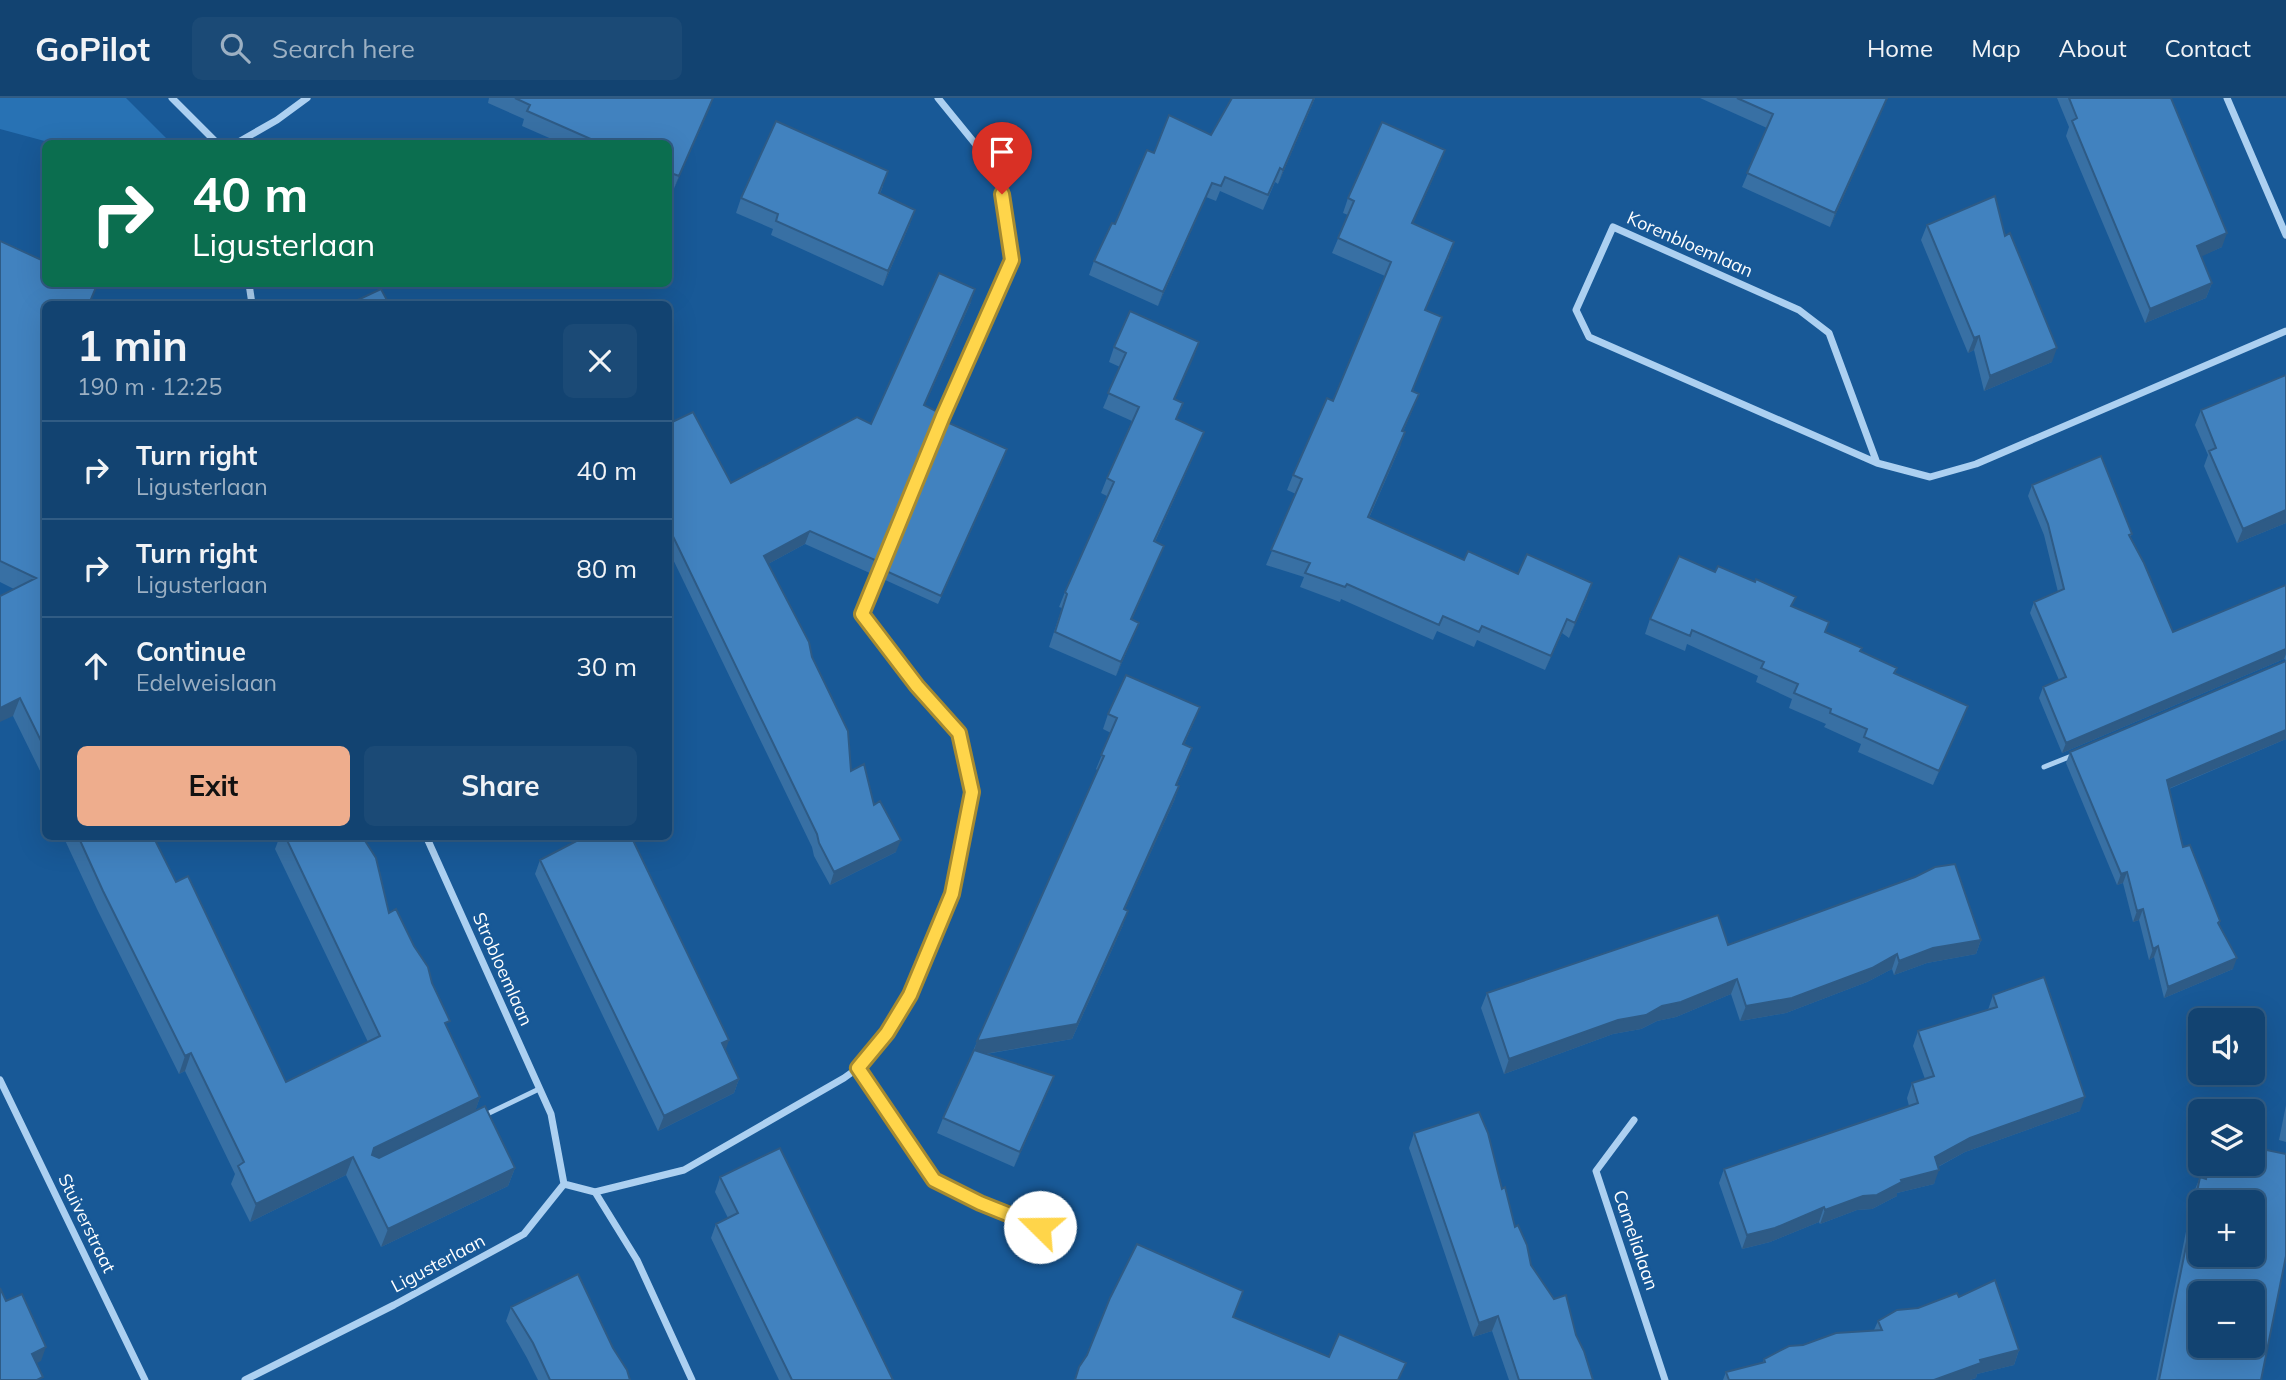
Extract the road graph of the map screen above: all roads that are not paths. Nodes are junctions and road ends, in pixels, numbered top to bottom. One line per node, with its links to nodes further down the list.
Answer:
1 (172, 98): 5 (street)
2 (307, 98): 6 (street)
3 (938, 98): 8 (street)
4 (2227, 98): 7 (street)
5 (214, 140)
6 (242, 140)
7 (2286, 235)
8 (1012, 260): 10 (lane)
9 (2286, 331): 11 (street, Korenbloemlaan)
10 (943, 416): 15 (street)
11 (1877, 463): 11 (street, Korenbloemlaan)
12 (2081, 751): 13 (lane)
13 (2043, 767)
14 (428, 840): 17 (street, Strobloemlaan)
15 (858, 1068): 21 (street); 22 (street)
16 (0, 1080): 23 (street, Stuiverstraat)
17 (539, 1089): 18 (lane); 20 (street, Strobloemlaan)
18 (479, 1118)
19 (1634, 1120): 26 (street, Camelialaan)
20 (564, 1184): 21 (street); 24 (street, Ligusterlaan)
21 (595, 1192): 25 (street)
22 (1040, 1227)
23 (145, 1380)
24 (245, 1380)
25 (692, 1380)
26 (1665, 1380)

